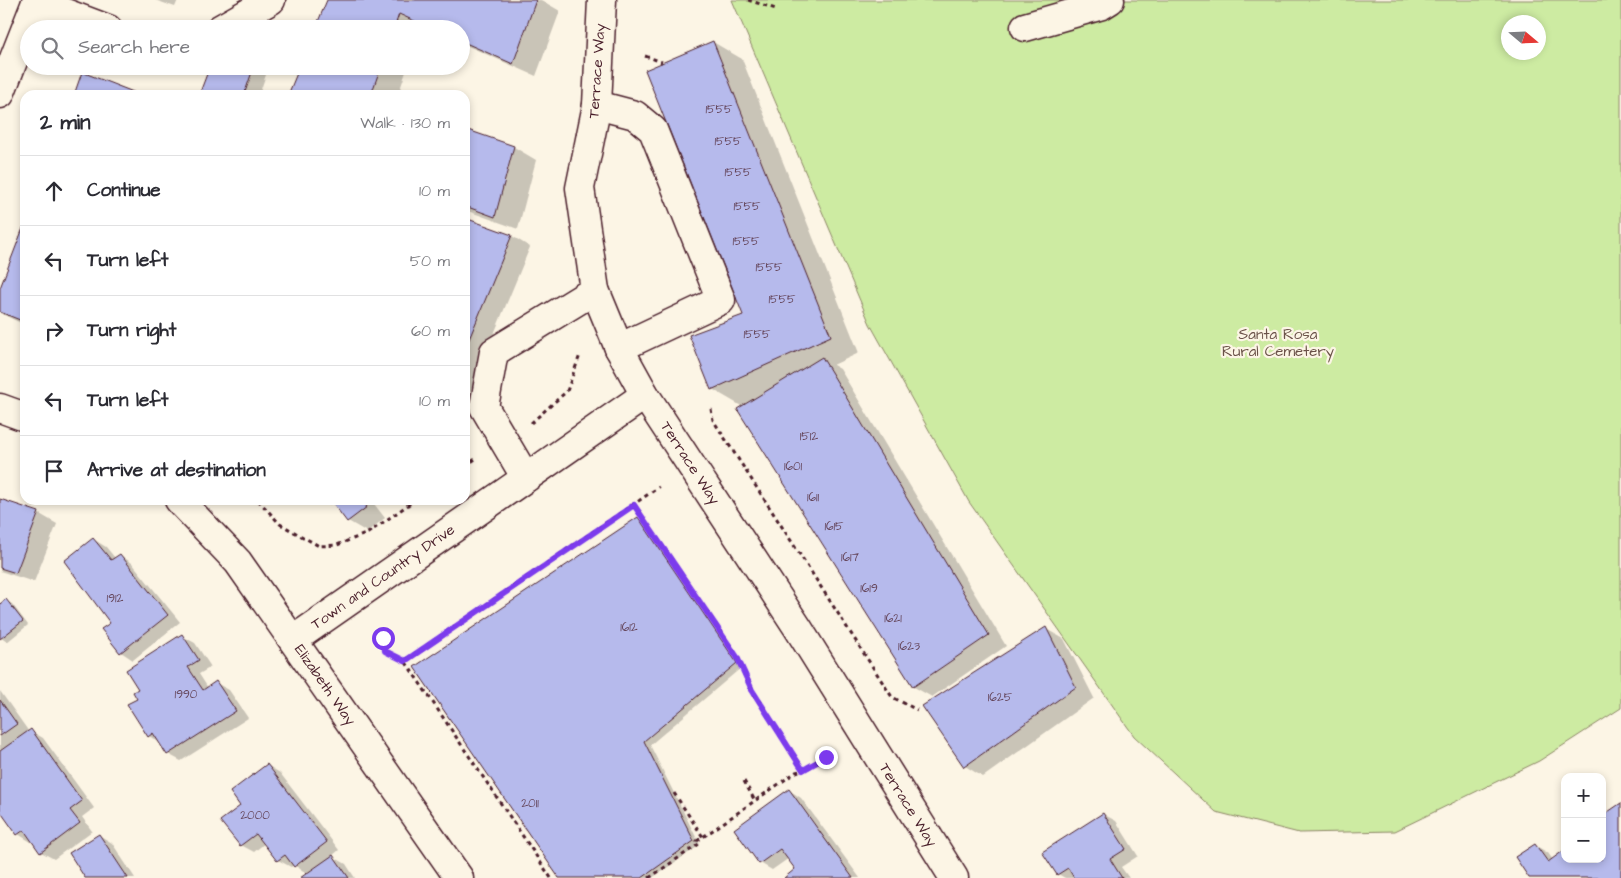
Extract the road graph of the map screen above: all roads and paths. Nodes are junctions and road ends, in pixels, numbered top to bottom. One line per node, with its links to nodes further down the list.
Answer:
1 (271, 0): 9 (street)
2 (602, 0): 15 (street, Terrace Way)
3 (748, 0): 6 (path)
4 (1110, 0): 10 (street)
5 (36, 1): 7 (street); 8 (street)
6 (776, 9)
7 (29, 20)
8 (85, 20)
9 (236, 20)
10 (1025, 27)
11 (20, 42): 14 (street)
12 (645, 56): 13 (path)
13 (662, 62)
14 (0, 94)
15 (597, 105): 16 (street, Terrace Way); 17 (street)
16 (595, 290): 17 (street, Terrace Way); 22 (street)
17 (619, 348): 18 (street, Terrace Way)
18 (645, 395): 22 (street, Town and Country Drive); 41 (street, Terrace Way)
19 (0, 408): 21 (street)
20 (711, 408): 31 (path)
21 (20, 415)
22 (526, 478): 29 (street, Town and Country Drive)
23 (659, 487): 27 (path)
24 (184, 505): 29 (street, Elizabeth Way)
25 (263, 505): 26 (path)
26 (408, 505)
27 (634, 505): 30 (path); 33 (path)
28 (383, 638): 30 (path)
29 (293, 640): 38 (street, Elizabeth Way)
30 (405, 661): 39 (path)
31 (917, 710)
32 (829, 761): 33 (path)
33 (803, 770): 36 (path)
34 (744, 781): 36 (path)
35 (674, 793): 37 (path)
36 (755, 801): 37 (path)
37 (703, 837): 40 (path)
38 (459, 878)
39 (551, 878)
40 (649, 878)
41 (954, 878)

